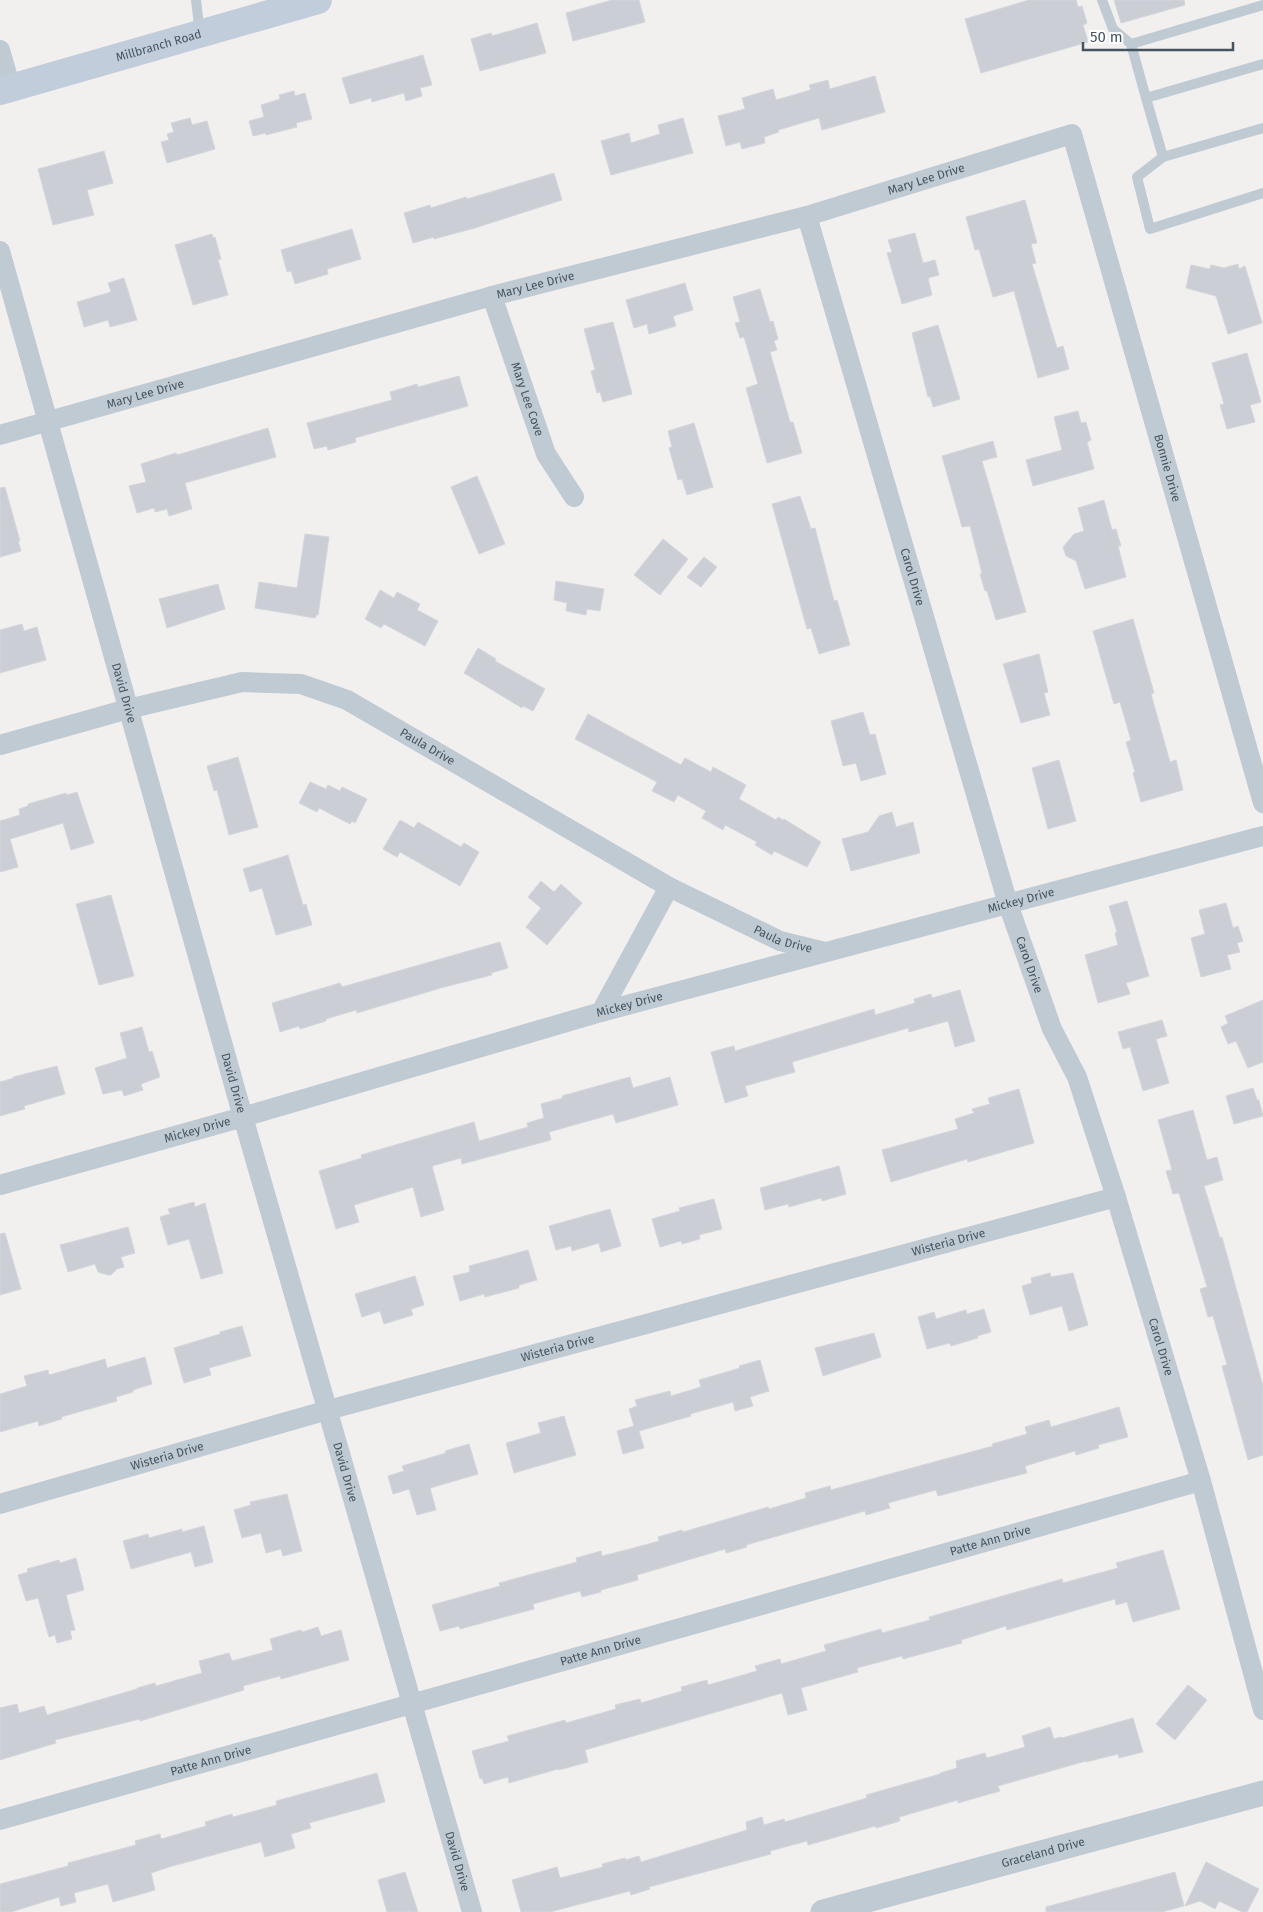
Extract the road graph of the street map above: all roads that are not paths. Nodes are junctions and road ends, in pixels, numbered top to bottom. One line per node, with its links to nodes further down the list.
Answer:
1 (196, 0): 5 (lane)
2 (318, 0): 5 (main road, Millbranch Road)
3 (1102, 0): 6 (lane)
4 (1263, 5): 6 (lane)
5 (200, 34): 9 (main road, Millbranch Road)
6 (1131, 44): 10 (lane)
7 (0, 50): 9 (street)
8 (1263, 64): 10 (lane)
9 (5, 90)
10 (1146, 98): 13 (lane)
11 (1263, 128): 13 (lane)
12 (1072, 134): 15 (street, Mary Lee Drive); 23 (street, Bonnie Drive)
13 (1163, 156): 14 (lane)
14 (1263, 193)
15 (807, 216): 17 (street, Mary Lee Drive); 26 (street, Carol Drive)
16 (0, 251): 18 (street, David Drive)
17 (492, 296): 18 (street, Mary Lee Drive); 20 (street, Mary Lee Cove)
18 (48, 421): 19 (street, Mary Lee Drive); 21 (street, David Drive)
19 (0, 435)
20 (574, 497)
21 (128, 709): 22 (street, Paula Drive); 25 (street, Paula Drive); 29 (street, David Drive)
22 (0, 745)
23 (1263, 803)
24 (1263, 836): 26 (street, Mickey Drive)
25 (669, 887): 27 (street, Paula Drive); 28 (street)
26 (1008, 904): 27 (street, Mickey Drive); 31 (street, Carol Drive)
27 (828, 952): 28 (street, Mickey Drive)
28 (601, 1012): 29 (street, Mickey Drive)
29 (244, 1117): 30 (street, Mickey Drive); 32 (street, David Drive)
30 (0, 1185)
31 (1116, 1196): 32 (street, Wisteria Drive); 33 (street, Carol Drive)
32 (328, 1410): 34 (street, Wisteria Drive); 35 (street, David Drive)
33 (1201, 1481): 35 (street, Patte Ann Drive); 36 (street, Carol Drive)
34 (0, 1504)
35 (413, 1704): 38 (street, Patte Ann Drive); 39 (street, David Drive)
36 (1263, 1710)
37 (1263, 1793): 40 (street, Graceland Drive)
38 (0, 1820)
39 (472, 1912)
40 (823, 1912)

